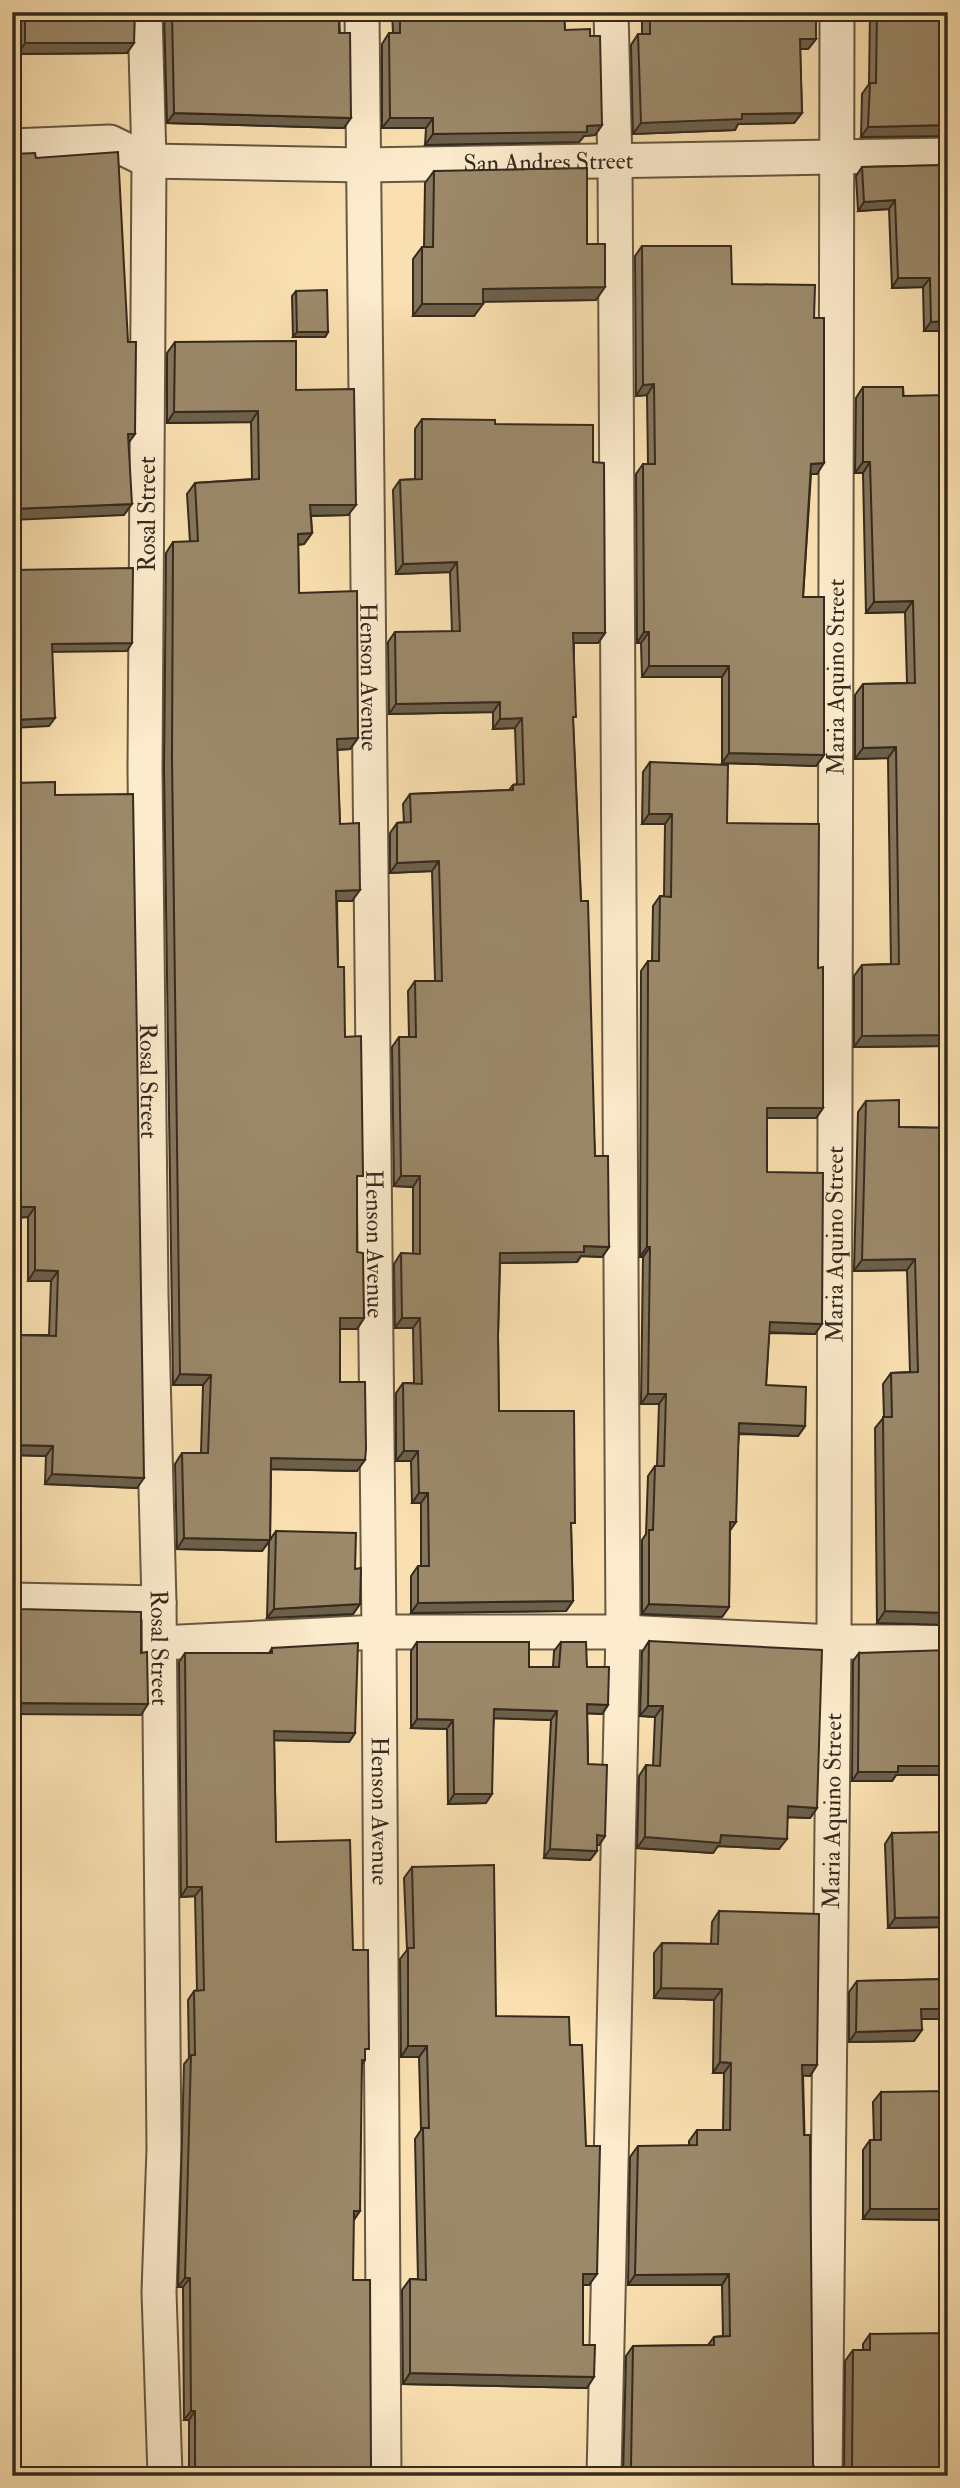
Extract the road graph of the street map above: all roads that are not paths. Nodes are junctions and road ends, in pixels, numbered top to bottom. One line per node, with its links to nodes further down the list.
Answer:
1 (145, 12): 8 (street, Rosal Street)
2 (362, 12): 10 (street, Henson Avenue)
3 (611, 12): 9 (street)
4 (837, 12): 7 (street, Maria Aquino Street)
5 (12, 146): 8 (street)
6 (948, 155): 7 (street, San Andres Street)
7 (838, 158): 9 (street, San Andres Street); 15 (street, Maria Aquino Street)
8 (149, 161): 10 (street, San Andres Street); 12 (street, Rosal Street)
9 (615, 163): 10 (street, San Andres Street); 14 (street)
10 (365, 165): 13 (street, Henson Avenue)
11 (12, 1600): 12 (street)
12 (159, 1603): 17 (street, Rosal Street)
13 (379, 1632): 14 (street); 17 (street); 19 (street, Henson Avenue)
14 (623, 1632): 15 (street); 20 (street)
15 (834, 1642): 16 (street); 21 (street, Maria Aquino Street)
16 (948, 1642)
17 (160, 1643): 18 (street, Rosal Street)
18 (165, 2476)
19 (384, 2476)
20 (604, 2476)
21 (825, 2476)

